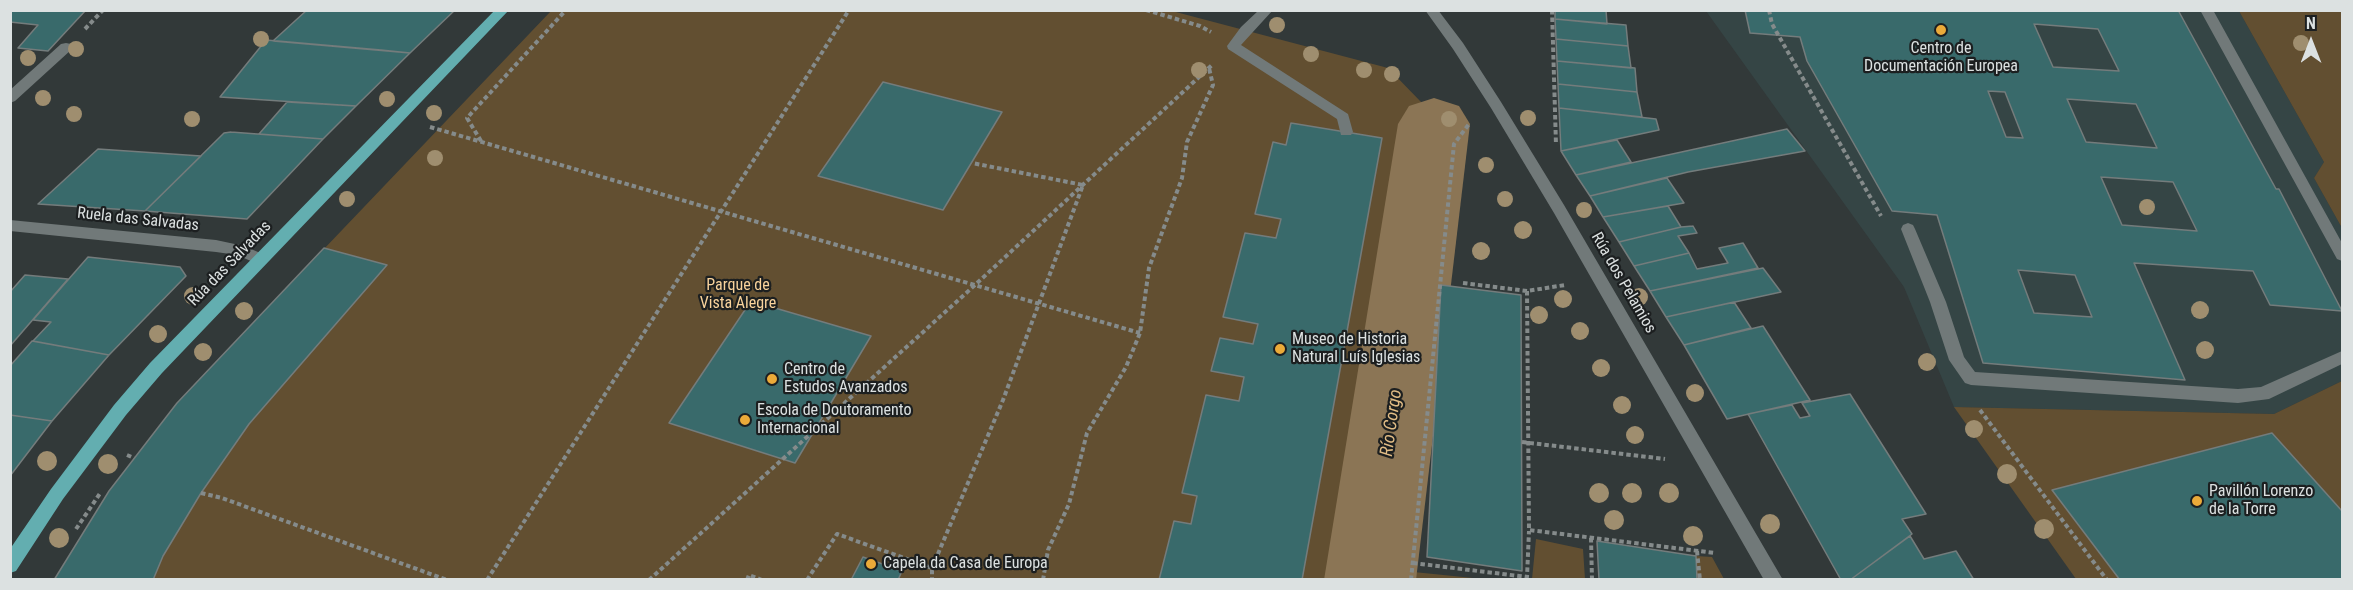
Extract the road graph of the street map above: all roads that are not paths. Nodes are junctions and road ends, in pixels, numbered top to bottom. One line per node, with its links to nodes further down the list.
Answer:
1 (503, 10): 11 (main road, Rúa das Salvadas)
2 (1267, 10): 7 (street)
3 (1431, 10): 14 (street, Rúa dos Pelamios)
4 (2206, 10): 10 (street)
5 (66, 46): 6 (street)
6 (10, 98)
7 (1346, 132)
8 (10, 225): 11 (street, Ruela das Salvadas)
9 (1908, 229): 12 (street)
10 (2343, 255)
11 (260, 259): 13 (main road, Rúa das Salvadas)
12 (2343, 357)
13 (10, 565)
14 (1773, 579)

